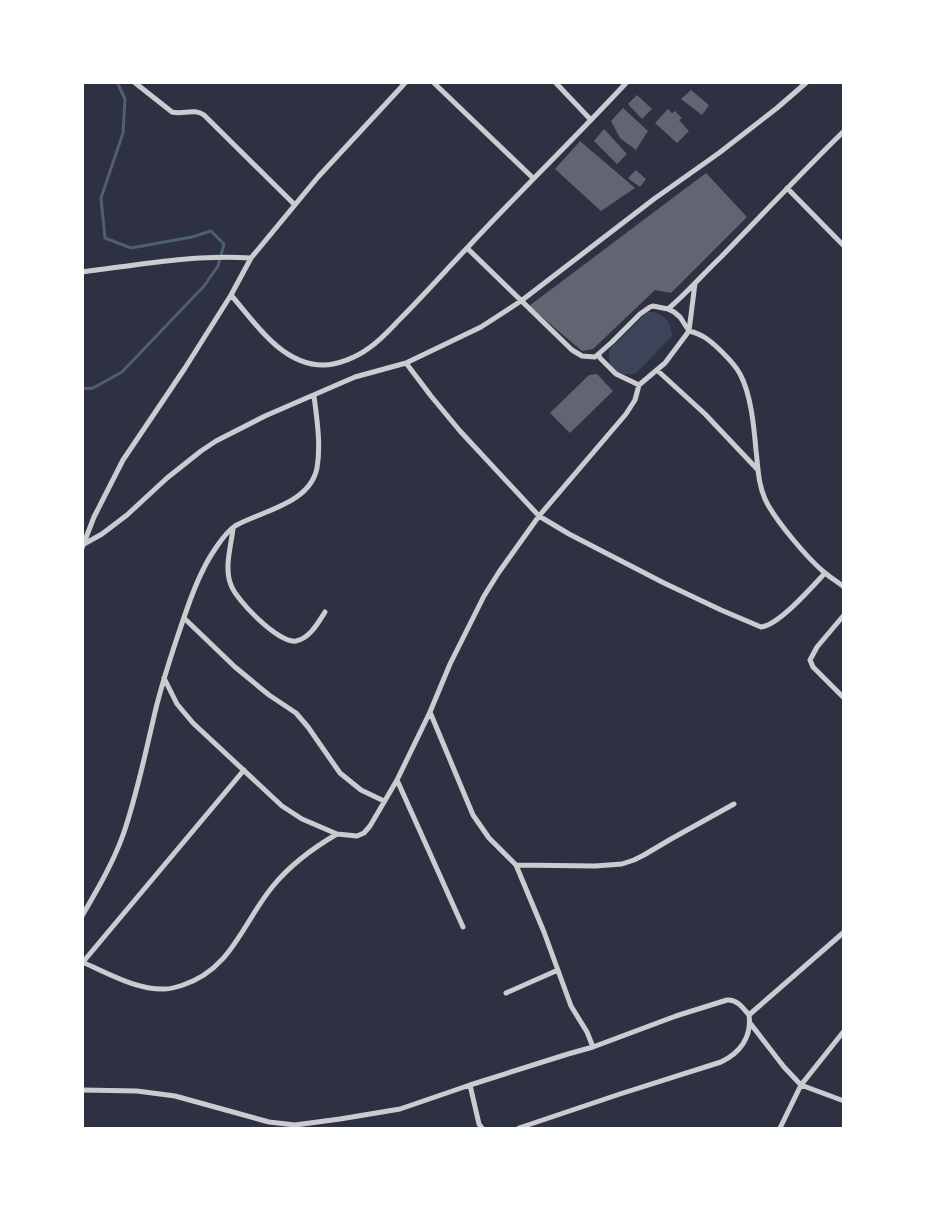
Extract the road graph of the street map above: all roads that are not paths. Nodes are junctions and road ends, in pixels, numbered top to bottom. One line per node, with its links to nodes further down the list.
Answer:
1 (134, 82): 11 (street)
2 (406, 82): 11 (street)
3 (433, 82): 9 (street)
4 (555, 82): 7 (street)
5 (627, 82): 7 (street)
6 (807, 82): 18 (street)
7 (591, 120): 9 (street)
8 (843, 131): 10 (street)
9 (533, 178): 13 (street)
10 (787, 188): 12 (street); 16 (street)
11 (294, 204): 14 (street)
12 (843, 246)
13 (467, 248): 17 (street); 18 (street)
14 (251, 258): 15 (street); 17 (street)
15 (82, 272)
16 (695, 283): 19 (street); 20 (street)
17 (231, 296): 29 (street)
18 (521, 301): 21 (street); 22 (street)
19 (668, 309): 20 (street); 21 (street)
20 (689, 331): 23 (street); 26 (street)
21 (598, 355): 24 (street)
22 (406, 363): 25 (street); 27 (street)
23 (657, 371): 24 (street); 26 (street)
24 (639, 385): 27 (street)
25 (314, 396): 28 (street); 29 (street)
26 (758, 470): 30 (street)
27 (539, 516): 30 (street); 37 (street)
28 (233, 527): 32 (street); 34 (street)
29 (83, 546)
30 (825, 573): 31 (street)
31 (843, 585)
32 (326, 612)
33 (843, 615): 36 (street)
34 (184, 618): 35 (street); 40 (street)
35 (164, 678): 38 (street); 44 (street)
36 (843, 698)
37 (430, 712): 39 (street); 43 (street)
38 (244, 770): 42 (street); 47 (street)
39 (397, 780): 40 (street); 45 (street)
40 (384, 801): 42 (street)
41 (734, 804): 43 (street)
42 (337, 834): 47 (street)
43 (516, 865): 48 (street)
44 (82, 916)
45 (463, 927)
46 (843, 932): 50 (street)
47 (83, 962)
48 (558, 970): 49 (street); 53 (street)
49 (506, 993)
50 (749, 1016): 51 (street); 53 (street)
51 (750, 1023): 55 (street); 59 (street)
52 (843, 1031): 55 (street)
53 (592, 1047): 54 (street)
54 (470, 1085): 56 (street); 58 (street)
55 (801, 1085): 57 (street); 60 (street)
56 (82, 1090)
57 (843, 1101)
58 (482, 1128)
59 (519, 1128)
60 (780, 1128)

